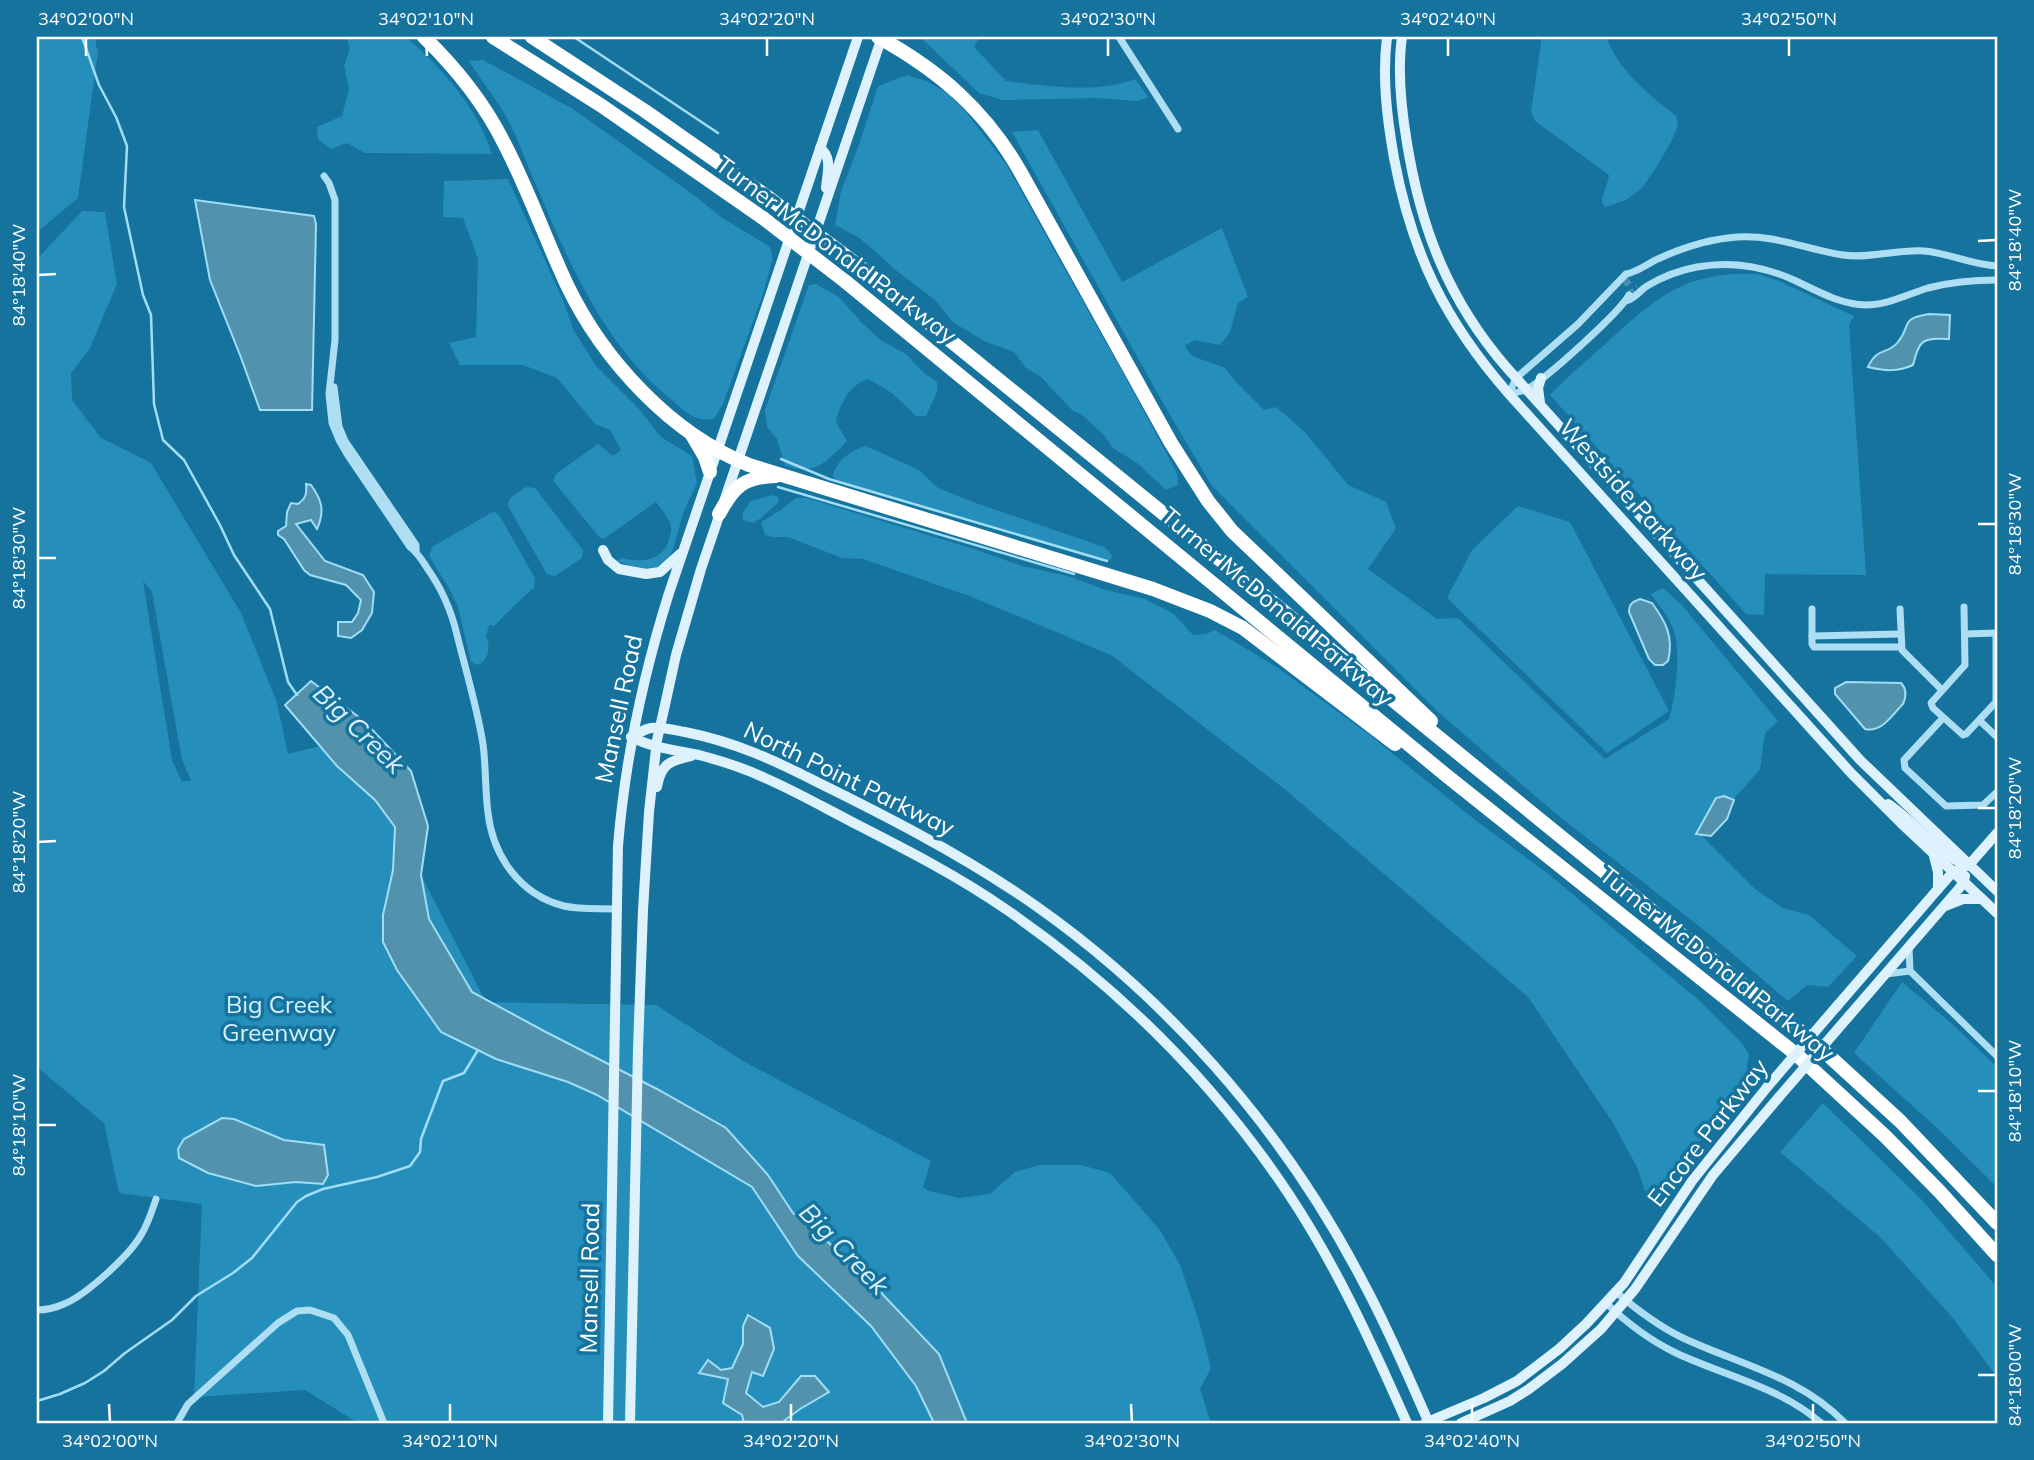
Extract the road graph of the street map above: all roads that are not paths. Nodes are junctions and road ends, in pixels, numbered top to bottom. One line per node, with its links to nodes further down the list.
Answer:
1 (424, 37): 22 (highway)
2 (493, 37): 48 (highway, Turner McDonald Parkway, bridge)
3 (532, 37): 47 (highway, Turner McDonald Parkway, bridge)
4 (858, 37): 12 (main road, Mansell Road)
5 (880, 37): 10 (highway); 14 (main road, Mansell Road)
6 (898, 37): 10 (highway)
7 (1119, 37): 11 (street)
8 (1387, 37): 20 (main road, Westside Parkway)
9 (1402, 37): 17 (main road, Westside Parkway)
10 (917, 59): 47 (highway)
11 (1178, 129)
12 (820, 148): 14 (main road); 23 (main road, Mansell Road)
13 (324, 176): 63 (street)
14 (824, 208): 24 (main road, Mansell Road)
15 (1997, 266): 17 (street)
16 (1997, 280): 18 (street)
17 (1516, 378): 19 (main road, Westside Parkway); 20 (street)
18 (1541, 378): 19 (street); 21 (main road)
19 (1526, 389): 20 (street); 21 (main road, Westside Parkway)
20 (1509, 394): 50 (main road, Westside Parkway)
21 (1541, 405): 56 (main road, Westside Parkway)
22 (688, 431): 23 (highway); 25 (highway)
23 (718, 448): 24 (highway); 25 (main road, Mansell Road)
24 (737, 460): 26 (highway); 27 (main road, Mansell Road)
25 (710, 472): 29 (main road, Mansell Road)
26 (784, 475): 27 (highway); 48 (highway)
27 (719, 514): 42 (main road, Mansell Road)
28 (603, 550): 29 (main road)
29 (682, 552): 43 (main road, Mansell Road)
30 (1964, 607): 35 (street)
31 (1900, 609): 34 (street)
32 (1812, 610): 36 (street)
33 (1997, 633): 35 (street); 39 (street)
34 (1900, 634): 36 (street); 37 (street)
35 (1965, 634): 38 (street)
36 (1812, 636): 37 (street)
37 (1900, 647): 38 (street)
38 (1942, 690): 40 (street)
39 (1996, 706): 41 (street)
40 (1943, 718): 41 (street); 49 (street)
41 (1980, 721): 44 (street)
42 (660, 728): 43 (main road, North Point Parkway); 45 (main road, Mansell Road); 51 (main road, North Point Parkway)
43 (631, 737): 45 (main road, North Point Parkway); 63 (main road, Mansell Road)
44 (1997, 737)
45 (656, 747): 46 (main road, North Point Parkway); 52 (main road, Mansell Road)
46 (696, 755): 52 (main road); 53 (main road, North Point Parkway)
47 (1465, 758): 70 (highway, Turner McDonald Parkway)
48 (1447, 776): 71 (highway, Turner McDonald Parkway)
49 (1997, 792)
50 (1874, 797): 55 (main road, Westside Parkway); 56 (main road)
51 (849, 798): 53 (main road); 77 (main road, North Point Parkway)
52 (649, 812): 81 (main road, Mansell Road)
53 (840, 816): 82 (main road, North Point Parkway)
54 (1997, 833): 56 (main road, Encore Parkway)
55 (1933, 853): 57 (main road, Westside Parkway); 59 (main road)
56 (1969, 864): 57 (main road, Encore Parkway); 58 (main road); 60 (main road, Westside Parkway)
57 (1953, 872): 58 (main road, Westside Parkway); 59 (main road, Encore Parkway)
58 (1964, 882): 61 (main road, Westside Parkway); 62 (main road, Encore Parkway)
59 (1938, 889): 72 (main road, Encore Parkway, bridge)
60 (1997, 891)
61 (1982, 899): 62 (main road); 64 (main road, Westside Parkway)
62 (1943, 907): 65 (main road, Encore Parkway)
63 (617, 909): 80 (main road, Mansell Road)
64 (1997, 913)
65 (1909, 947): 66 (street); 67 (main road, Encore Parkway)
66 (1910, 971): 67 (street); 68 (street)
67 (1884, 975): 73 (main road, Encore Parkway, bridge)
68 (1997, 1056)
69 (156, 1199): 75 (street)
70 (1997, 1223)
71 (1997, 1255)
72 (1616, 1292): 73 (street); 74 (main road, Encore Parkway)
73 (1626, 1301): 76 (main road, Encore Parkway); 85 (street)
74 (1606, 1303): 76 (street); 77 (main road, Encore Parkway)
75 (37, 1310)
76 (1616, 1313): 83 (main road, Encore Parkway); 84 (street)
77 (1427, 1422)
78 (177, 1423): 79 (street)
79 (384, 1423)
80 (608, 1423)
81 (630, 1423)
82 (1407, 1423)
83 (1461, 1423)
84 (1822, 1423)
85 (1845, 1423)

